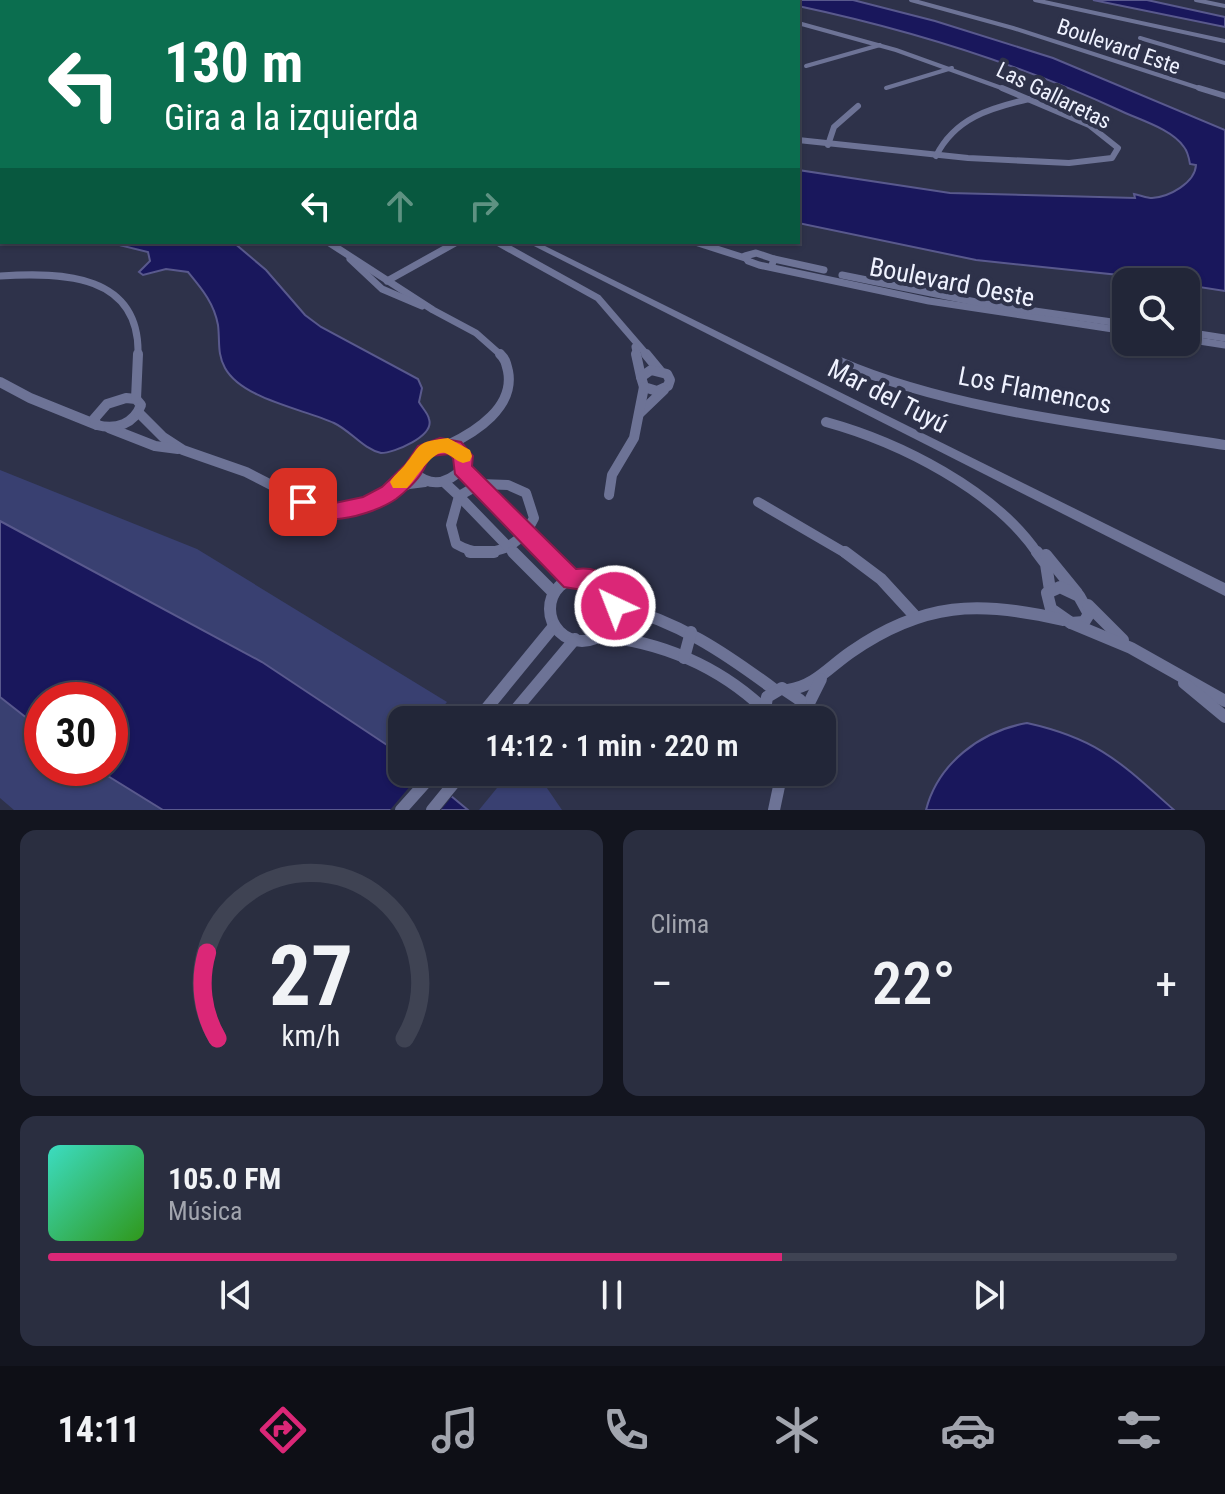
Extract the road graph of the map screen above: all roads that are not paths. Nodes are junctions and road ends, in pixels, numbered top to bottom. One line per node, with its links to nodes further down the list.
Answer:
1 (911, 0): 6 (street, Boulevard Este)
2 (918, 0): 6 (street, Boulevard Este)
3 (1035, 0): 9 (street)
4 (1196, 0): 5 (street)
5 (1225, 6)
6 (970, 14): 15 (street, Boulevard Este)
7 (800, 24): 10 (street, Las Gallaretas)
8 (1140, 38): 11 (street)
9 (1225, 41)
10 (882, 44): 12 (street); 13 (street, Las Gallaretas)
11 (1225, 63)
12 (806, 66)
13 (953, 67): 14 (street); 16 (street, Las Gallaretas)
14 (886, 88)
15 (1225, 94)
16 (1029, 99): 20 (street); 20 (street, Las Gallaretas)
17 (858, 106): 19 (street)
18 (800, 140): 19 (street, Las Gallaretas)
19 (828, 145): 20 (street, Las Gallaretas)
20 (936, 156)
21 (331, 244): 27 (street)
22 (453, 244): 30 (street)
23 (501, 244): 38 (street)
24 (534, 244): 73 (street, Mar del Tuyú)
25 (703, 244): 28 (street)
26 (719, 244): 28 (street)
27 (348, 256): 30 (street); 31 (street)
28 (748, 256): 33 (street, Boulevard Oeste)
29 (0, 276): 42 (street)
30 (389, 280): 31 (street); 32 (street)
31 (376, 288): 32 (street)
32 (433, 310): 55 (street)
33 (1029, 314): 34 (street, Boulevard Oeste); 35 (street, Boulevard Oeste)
34 (1112, 323)
35 (1112, 329)
36 (1200, 335): 39 (street)
37 (1200, 339): 39 (street)
38 (633, 340): 41 (street); 44 (street)
39 (1220, 340)
40 (840, 362): 57 (street, Los Flamencos)
41 (660, 371): 44 (street); 45 (street)
42 (136, 380): 46 (street); 47 (street)
43 (0, 382): 51 (street)
44 (642, 382): 45 (street); 50 (street)
45 (665, 389): 50 (street)
46 (136, 399): 47 (street); 49 (street)
47 (113, 401): 48 (street)
48 (99, 411): 51 (street); 53 (street)
49 (139, 413): 54 (street); 58 (street)
50 (640, 413): 66 (street)
51 (68, 415): 53 (street)
52 (826, 422): 70 (street)
53 (97, 425): 54 (street)
54 (109, 428): 58 (street)
55 (470, 435): 56 (street); 59 (street)
56 (448, 445): 59 (street); 60 (street)
57 (1225, 445)
58 (183, 450): 65 (street)
59 (463, 456): 61 (street)
60 (414, 469): 62 (street); 65 (street)
61 (462, 469): 63 (street); 64 (street)
62 (425, 482): 63 (street); 65 (street)
63 (444, 482): 67 (street)
64 (480, 484): 67 (street); 69 (street); 69 (street)
65 (389, 493)
66 (609, 495)
67 (459, 496): 71 (street); 71 (street)
68 (758, 502): 79 (street)
69 (526, 534): 71 (street); 72 (street)
70 (1034, 544): 74 (street); 76 (street)
71 (511, 548): 75 (street)
72 (572, 579): 75 (street); 77 (street)
73 (1225, 590)
74 (1048, 592): 76 (street); 78 (street); 80 (street)
75 (554, 593): 81 (street)
76 (1082, 598): 80 (street); 85 (street)
77 (615, 606): 82 (street); 83 (street)
78 (1019, 609): 79 (street); 80 (street)
79 (914, 615): 88 (street)
80 (1067, 621): 85 (street)
81 (554, 626): 84 (street); 91 (street)
82 (691, 632): 86 (street); 89 (street)
83 (597, 636): 84 (street); 86 (street)
84 (575, 639): 92 (street)
85 (1131, 648): 87 (street)
86 (684, 658): 93 (street)
87 (1166, 668): 90 (street); 97 (street)
88 (822, 677): 89 (street); 96 (street)
89 (782, 690): 94 (street); 95 (street)
90 (1225, 701)
91 (488, 706)
92 (519, 706)
93 (759, 706)
94 (767, 706)
95 (802, 706)
96 (809, 706)
97 (1225, 717)
98 (422, 786): 101 (street)
99 (451, 786): 102 (street)
100 (779, 786): 103 (street)
101 (401, 810)
102 (432, 810)
103 (774, 810)

